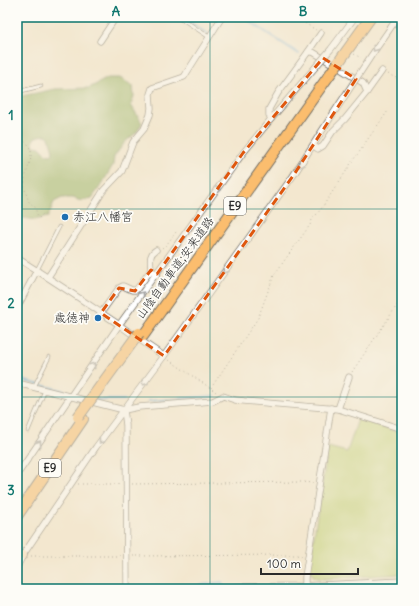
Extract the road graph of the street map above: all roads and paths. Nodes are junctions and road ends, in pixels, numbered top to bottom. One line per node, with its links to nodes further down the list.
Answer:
1 (116, 17): 10 (street)
2 (179, 17): 9 (lane)
3 (222, 17): 9 (street)
4 (355, 17): 18 (street, bridge)
5 (364, 17): 13 (highway, 山陰自動車道;安来道路 / E9)
6 (371, 17): 13 (highway, 山陰自動車道;安来道路 / E9, bridge)
7 (398, 17): 20 (street, one-way to 20, bridge)
8 (321, 33): 11 (street)
9 (210, 37): 28 (street)
10 (100, 41)
11 (308, 52): 16 (street); 18 (street)
12 (382, 71): 16 (street)
13 (326, 76): 45 (highway, 山陰自動車道;安来道路 / E9, bridge)
14 (41, 86): 15 (lane)
15 (17, 92)
16 (367, 92): 20 (street)
17 (388, 111): 38 (path)
18 (271, 118): 27 (street, one-way to 18)
19 (17, 141): 21 (path)
20 (314, 146): 33 (street, one-way to 33)
21 (43, 214)
22 (60, 227): 26 (lane)
23 (176, 232): 24 (path)
24 (156, 250): 27 (street)
25 (17, 258): 26 (street)
26 (37, 270): 28 (street); 30 (street)
27 (154, 272): 31 (street); 32 (street, one-way to 27)
28 (48, 277): 31 (street)
29 (402, 298): 35 (path)
30 (17, 308)
31 (101, 313): 32 (street)
32 (120, 325): 33 (street); 41 (street, one-way to 32)
33 (164, 356): 38 (path); 44 (street, one-way to 44)
34 (49, 357): 37 (lane)
35 (349, 377): 43 (street)
36 (17, 383): 37 (street)
37 (35, 385): 39 (street)
38 (211, 388): 40 (path)
39 (45, 390): 41 (street); 47 (lane)
40 (223, 396): 42 (street); 44 (street)
41 (71, 397): 44 (street); 48 (street, one-way to 41)
42 (331, 408): 43 (street); 51 (street)
43 (338, 409): 46 (street)
44 (124, 410): 49 (street, one-way to 49); 50 (street)
45 (80, 418): 52 (highway, 山陰自動車道;安来道路 / E9); 53 (highway, 山陰自動車道;安来道路 / E9)
46 (402, 429)
47 (28, 431)
48 (17, 475)
49 (72, 482): 50 (path); 54 (street)
50 (126, 484): 51 (path); 61 (street)
51 (319, 484): 57 (street)
52 (17, 508)
53 (17, 516)
54 (20, 555): 55 (path); 58 (street)
55 (125, 556)
56 (133, 556): 57 (path)
57 (308, 556): 60 (street)
58 (17, 567)
59 (402, 581): 60 (street)
60 (305, 585): 62 (street)
61 (127, 589)
62 (221, 589)

